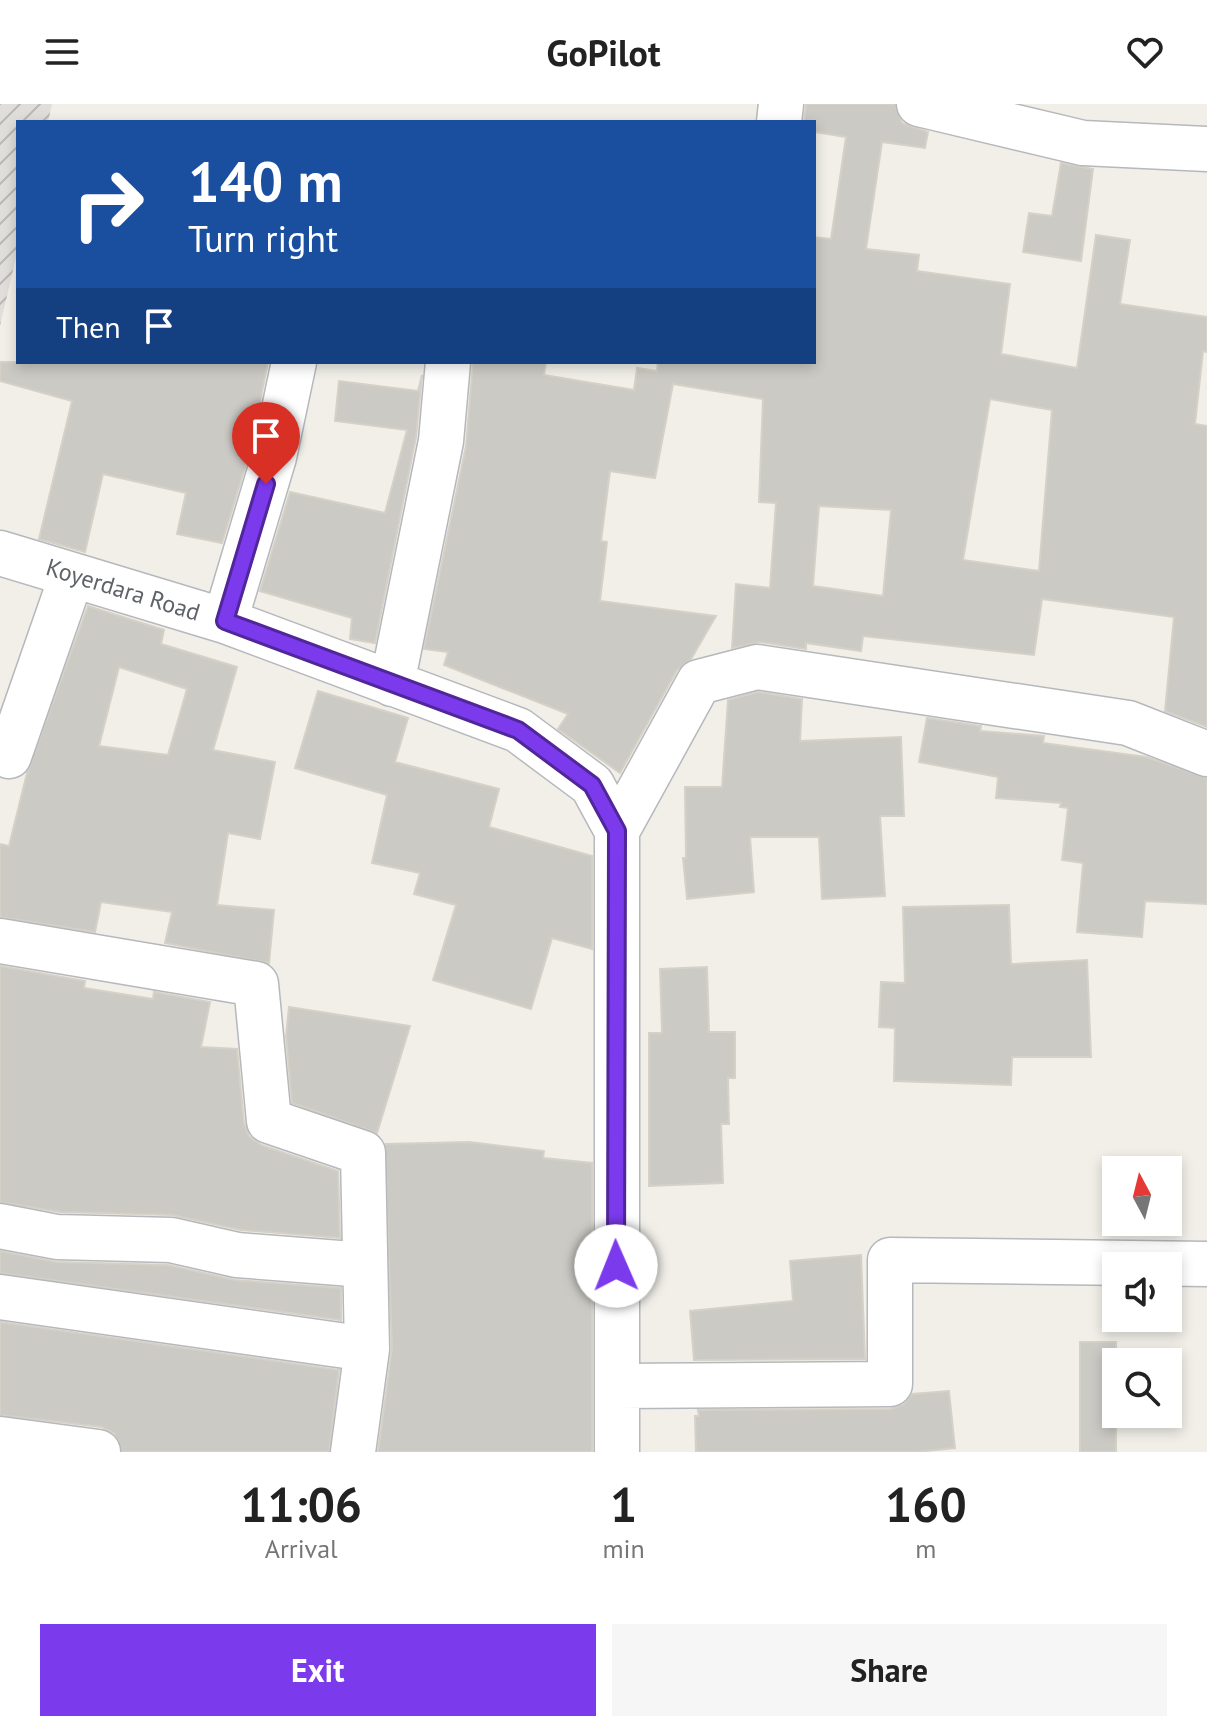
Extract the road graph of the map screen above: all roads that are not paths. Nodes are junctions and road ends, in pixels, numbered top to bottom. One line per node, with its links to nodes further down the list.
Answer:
1 (919, 104): 2 (street)
2 (1207, 149)
3 (294, 364): 7 (street)
4 (448, 364): 8 (street)
5 (0, 553): 6 (street, Koyerdara Road)
6 (72, 575): 7 (street, Koyerdara Road); 10 (street)
7 (225, 621): 8 (street, Koyerdara Road)
8 (392, 684): 11 (street, Koyerdara Road)
9 (1207, 754): 11 (street)
10 (9, 756)
11 (617, 831): 18 (street, Koyerdara Road)
12 (0, 941): 15 (street)
13 (0, 1226): 15 (street)
14 (1207, 1264): 18 (street)
15 (365, 1265): 17 (street)
16 (0, 1297): 17 (street)
17 (367, 1349): 21 (street)
18 (618, 1386): 22 (street, Koyerdara Road)
19 (0, 1439): 20 (street)
20 (98, 1452)
21 (353, 1452)
22 (617, 1452)

